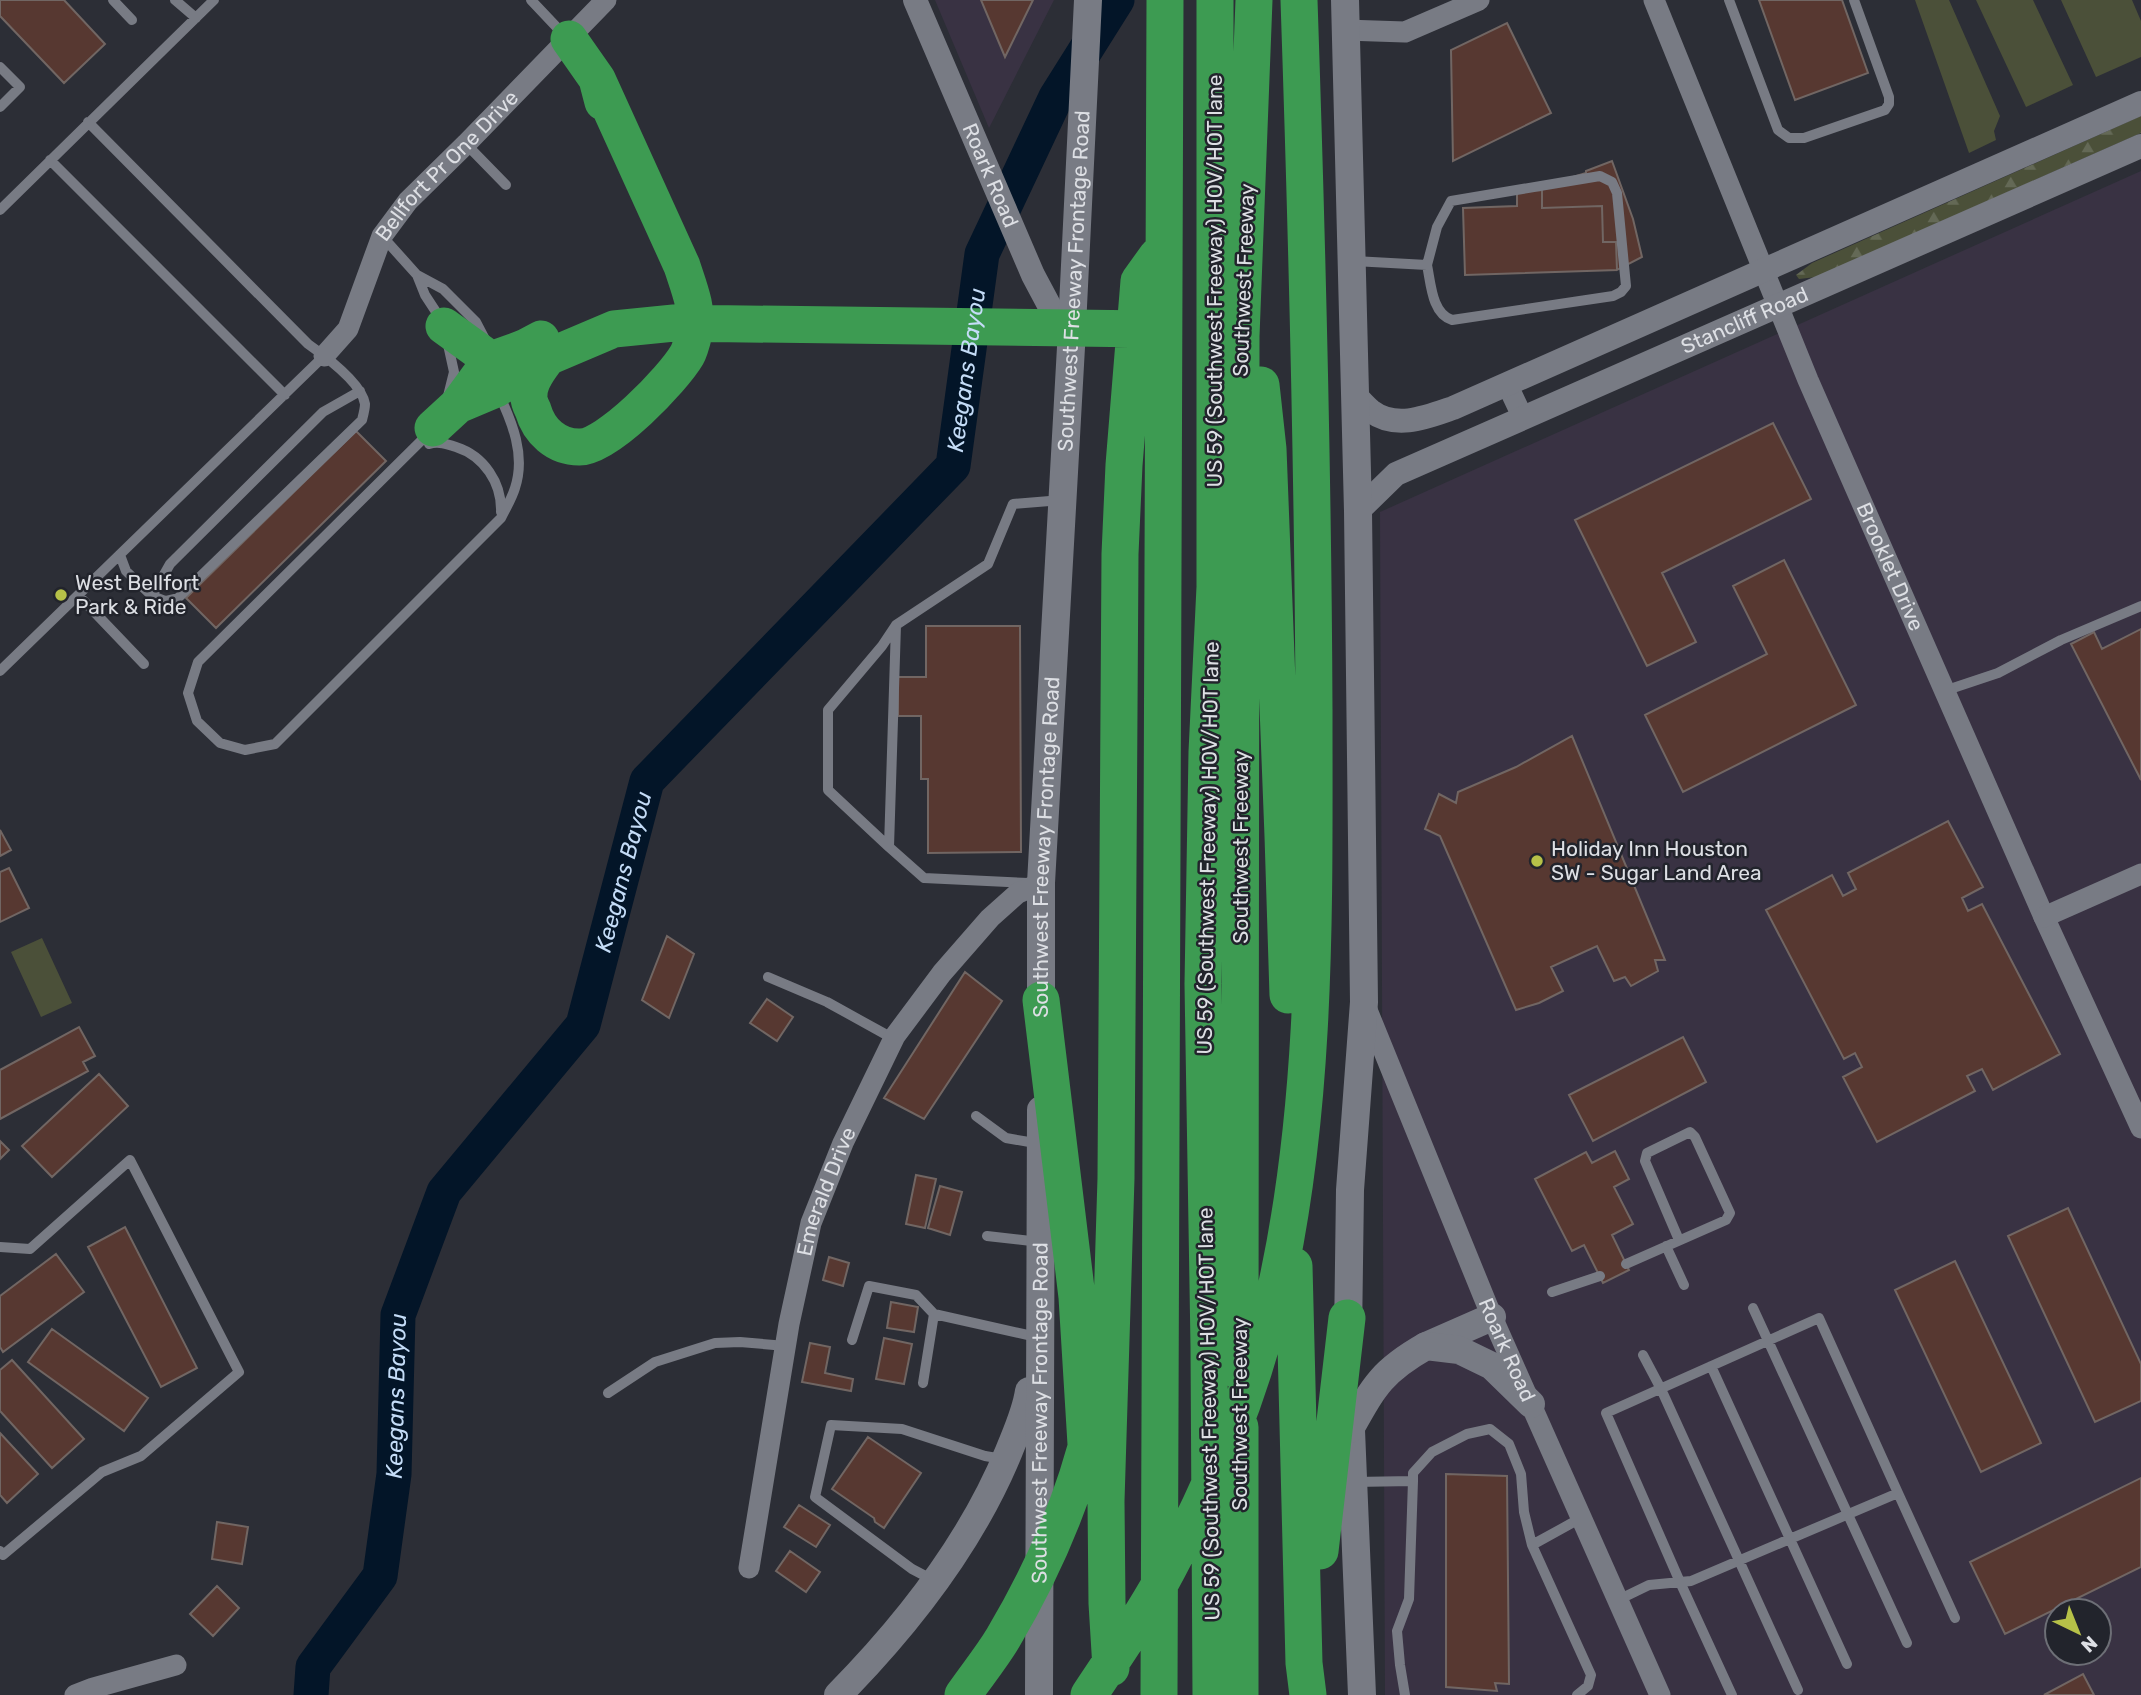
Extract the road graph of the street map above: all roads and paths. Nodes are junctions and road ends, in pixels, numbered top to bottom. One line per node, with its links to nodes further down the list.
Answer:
1 (175, 0): 17 (lane)
2 (214, 0): 17 (lane)
3 (531, 0): 20 (lane)
4 (606, 0): 20 (street, Bellfort Pr One Drive)
5 (915, 0): 40 (street, Roark Road)
6 (1088, 0): 40 (main road, Southwest Freeway Frontage Road)
7 (1215, 0): 61 (highway, US 59 (Southwest Freeway) HOV/HOT lane)
8 (1254, 0): 39 (highway, Southwest Freeway)
9 (1299, 0): 122 (highway)
10 (1345, 0): 19 (main road)
11 (1479, 0): 19 (street)
12 (1654, 0): 34 (street, Brooklet Drive)
13 (1729, 0): 14 (lane)
14 (1854, 0)
15 (116, 1): 18 (lane)
16 (1175, 4): 31 (highway); 37 (highway)
17 (196, 18): 24 (lane)
18 (132, 20)
19 (1345, 30): 32 (main road)
20 (569, 39): 25 (street, Bellfort Pr One Drive); 42 (highway)
21 (0, 67): 23 (lane)
22 (2141, 103): 34 (street, Stancliff Road)
23 (0, 107)
24 (88, 122): 27 (lane); 41 (lane)
25 (466, 144): 28 (lane); 30 (street, Bellfort Pr One Drive)
26 (2141, 146): 36 (street, Stancliff Road)
27 (50, 160): 29 (lane); 46 (lane)
28 (506, 185)
29 (0, 210)
30 (382, 236): 35 (lane); 41 (street, Bellfort Pr One Drive)
31 (1164, 246): 87 (highway); 125 (highway)
32 (1351, 261): 33 (lane); 47 (main road)
33 (1427, 265): 33 (lane)
34 (1762, 271): 36 (street, Brooklet Drive); 44 (street, Stancliff Road)
35 (417, 275): 38 (lane); 43 (lane)
36 (1776, 306): 48 (street, Stancliff Road); 60 (street, Brooklet Drive)
37 (613, 322): 42 (highway); 43 (highway); 61 (highway)
38 (444, 326): 43 (highway); 49 (lane)
39 (1241, 336): 127 (highway, Southwest Freeway); 129 (highway)
40 (1071, 347): 50 (main road, Southwest Freeway Frontage Road)
41 (324, 356): 45 (lane); 46 (lane)
42 (548, 357): 43 (highway)
43 (494, 374): 49 (highway); 52 (lane)
44 (1507, 384): 47 (street, Stancliff Road); 48 (street)
45 (360, 391): 55 (lane); 55 (lane)
46 (285, 395): 53 (lane)
47 (1355, 395): 51 (main road)
48 (1523, 418): 51 (street, Stancliff Road)
49 (433, 429): 52 (lane); 52 (lane)
50 (1063, 500): 57 (lane); 64 (main road, Southwest Freeway Frontage Road)
51 (1358, 511): 68 (main road)
52 (501, 518)
53 (120, 555): 54 (lane); 55 (lane)
54 (79, 596): 58 (lane); 59 (lane)
55 (152, 596)
56 (2141, 606): 60 (lane)
57 (897, 625): 62 (lane); 62 (lane)
58 (144, 664)
59 (0, 671)
60 (1944, 691): 65 (street, Brooklet Drive)
61 (1206, 836): 126 (highway, US 59 (Southwest Freeway) HOV/HOT lane)
62 (889, 846): 64 (lane)
63 (2141, 874): 65 (street)
64 (1041, 883): 67 (main road, Southwest Freeway Frontage Road); 69 (street, Emerald Drive)
65 (2044, 917): 71 (street, Brooklet Drive)
66 (768, 977): 69 (lane)
67 (1041, 1000): 72 (main road, Southwest Freeway Frontage Road); 123 (highway)
68 (1364, 1002): 84 (street, Roark Road); 85 (main road)
69 (894, 1039): 90 (street, Emerald Drive)
70 (976, 1116): 72 (lane)
71 (2141, 1128)
72 (1041, 1144): 75 (main road, Southwest Freeway Frontage Road)
73 (988, 1236): 75 (lane)
74 (1679, 1240): 74 (lane); 76 (lane)
75 (1040, 1241): 86 (main road, Southwest Freeway Frontage Road)
76 (1666, 1246): 78 (lane); 80 (lane)
77 (0, 1247): 107 (lane)
78 (1626, 1264)
79 (1600, 1276): 81 (lane)
80 (1684, 1285)
81 (1552, 1292)
82 (1753, 1308): 89 (lane)
83 (934, 1314): 86 (lane); 88 (lane); 94 (lane)
84 (1492, 1317): 91 (main road); 97 (street, Roark Road)
85 (1348, 1318): 98 (main road); 128 (highway)
86 (1038, 1328): 99 (main road); 121 (main road, Southwest Freeway Frontage Road)
87 (1111, 1338): 120 (highway); 124 (highway)
88 (852, 1340)
89 (1768, 1341): 93 (lane); 102 (lane); 103 (lane)
90 (786, 1346): 96 (lane); 109 (street, Emerald Drive)
91 (1426, 1346): 97 (main road); 98 (main road)
92 (1643, 1355): 95 (lane)
93 (1711, 1366): 95 (lane); 105 (lane)
94 (923, 1383)
95 (1661, 1389): 108 (lane); 111 (lane)
96 (608, 1393)
97 (1531, 1404): 104 (street, Roark Road)
98 (1350, 1429): 101 (main road)
99 (1006, 1460): 110 (main road); 110 (lane)
100 (1413, 1481): 101 (lane); 106 (lane); 131 (lane)
101 (1352, 1482): 130 (main road)
102 (1898, 1493): 103 (lane); 113 (lane)
103 (1847, 1515): 105 (lane); 114 (lane)
104 (1581, 1518): 106 (lane); 112 (street, Roark Road)
105 (1790, 1539): 108 (lane); 115 (lane)
106 (1532, 1545): 132 (lane)
107 (0, 1551)
108 (1739, 1561): 111 (lane); 117 (lane)
109 (750, 1568)
110 (935, 1581): 119 (main road)
111 (1680, 1582): 112 (lane); 134 (lane)
112 (1618, 1600): 133 (street, Roark Road)
113 (1955, 1618)
114 (1906, 1643)
115 (1847, 1664)
116 (176, 1665): 118 (street)
117 (1798, 1690)
118 (75, 1695)
119 (838, 1695)
120 (963, 1695)
121 (1039, 1695)
122 (1089, 1695)
123 (1101, 1695)
124 (1114, 1695)
125 (1159, 1695)
126 (1211, 1695)
127 (1240, 1695)
128 (1303, 1695)
129 (1308, 1695)
130 (1362, 1695)
131 (1405, 1695)
132 (1577, 1695)
133 (1660, 1695)
134 (1732, 1695)

